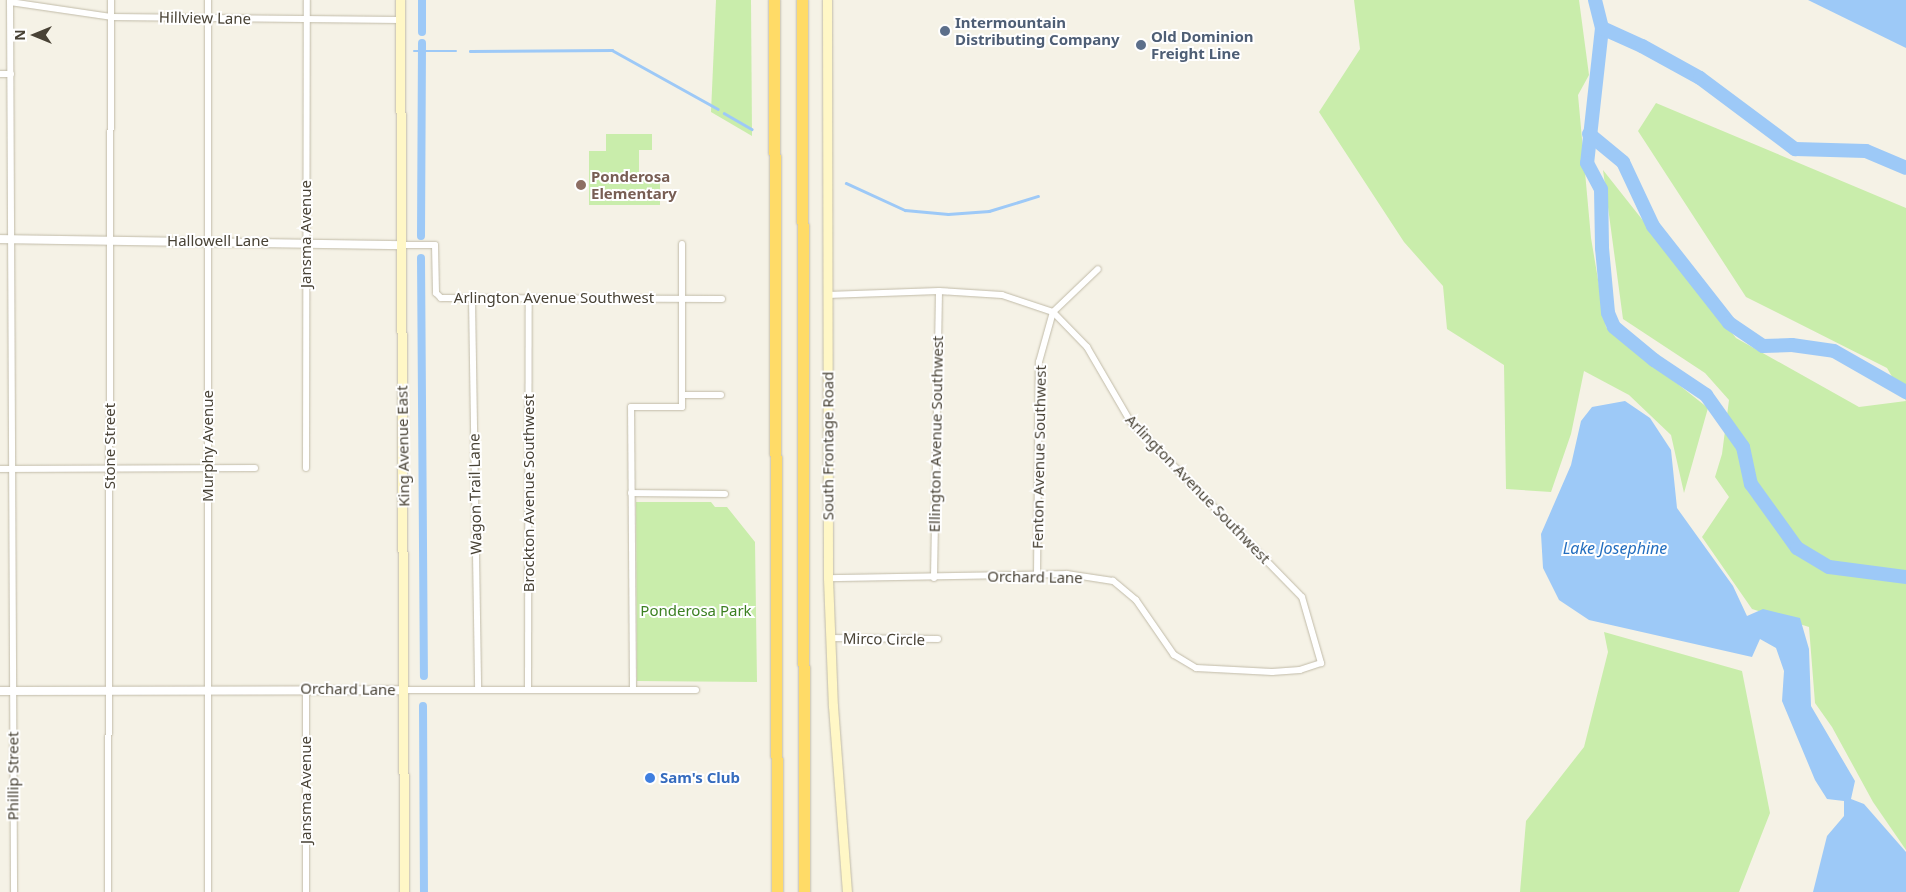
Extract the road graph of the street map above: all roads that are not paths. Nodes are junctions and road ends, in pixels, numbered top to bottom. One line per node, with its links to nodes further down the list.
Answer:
1 (111, 0): 9 (street, Stone Street)
2 (208, 0): 10 (street, Murphy Avenue)
3 (307, 0): 11 (street, Jansma Avenue)
4 (400, 0): 12 (main road, King Avenue East)
5 (774, 0): 62 (highway)
6 (802, 0): 63 (highway)
7 (826, 0): 25 (main road, South Frontage Road)
8 (10, 1): 9 (street, Hillview Lane); 14 (street, Phillip Street)
9 (111, 16): 10 (street, Hillview Lane); 18 (street, Stone Street)
10 (208, 16): 11 (street, Hillview Lane); 17 (street, Murphy Avenue)
11 (306, 20): 12 (street, Hillview Lane); 19 (street, Jansma Avenue)
12 (400, 20): 21 (main road, King Avenue East)
13 (0, 74): 14 (street)
14 (11, 74): 15 (street, Phillip Street)
15 (11, 239): 16 (street, Hallowell Lane); 18 (street, Hallowell Lane); 38 (street, Phillip Street)
16 (0, 240)
17 (207, 240): 18 (street, Hallowell Lane); 19 (street, Hallowell Lane); 34 (street, Murphy Avenue)
18 (108, 241): 33 (street, Stone Street)
19 (306, 241): 21 (street, Hallowell Lane); 36 (street, Jansma Avenue)
20 (682, 244): 27 (street)
21 (401, 245): 22 (street, Hallowell Lane); 52 (main road, King Avenue East)
22 (435, 245): 28 (street, Arlington Avenue Southwest)
23 (1098, 269): 30 (street)
24 (939, 291): 25 (street, Arlington Avenue Southwest); 30 (street, Arlington Avenue Southwest); 43 (street, Ellington Avenue Southwest)
25 (827, 295): 42 (main road, South Frontage Road)
26 (529, 297): 27 (street, Arlington Avenue Southwest); 28 (street, Arlington Avenue Southwest); 49 (street, Brockton Avenue Southwest)
27 (682, 298): 29 (street, Arlington Avenue Southwest); 31 (street)
28 (472, 299): 53 (street, Wagon Trail Lane)
29 (722, 299)
30 (1053, 312): 41 (street, Fenton Avenue Southwest); 46 (street, Arlington Avenue Southwest)
31 (682, 395): 32 (street); 39 (street)
32 (721, 395)
33 (110, 468): 34 (street); 38 (street); 51 (street, Stone Street)
34 (208, 468): 35 (street); 48 (street, Murphy Avenue)
35 (255, 468)
36 (306, 468)
37 (0, 469): 38 (street)
38 (13, 469): 56 (street, Phillip Street)
39 (631, 493): 40 (street); 50 (street)
40 (726, 494)
41 (1037, 576): 43 (street, Orchard Lane); 46 (street, Orchard Lane)
42 (828, 578): 43 (street, Orchard Lane); 44 (main road, South Frontage Road)
43 (934, 578)
44 (830, 638): 45 (street, Mirco Circle); 64 (main road, South Frontage Road)
45 (938, 640)
46 (1321, 663)
47 (306, 688): 48 (street, Orchard Lane); 52 (street, Orchard Lane); 60 (street, Jansma Avenue)
48 (207, 689): 51 (street, Orchard Lane); 59 (street, Murphy Avenue)
49 (528, 689): 50 (street, Orchard Lane); 53 (street, Orchard Lane)
50 (632, 689): 54 (street, Orchard Lane)
51 (109, 690): 56 (street, Orchard Lane); 58 (street, Stone Street)
52 (405, 690): 53 (street, Orchard Lane); 61 (main road, King Avenue East)
53 (478, 690)
54 (696, 690)
55 (0, 691): 56 (street, Orchard Lane)
56 (13, 691): 57 (street, Phillip Street)
57 (14, 892)
58 (108, 892)
59 (208, 892)
60 (306, 892)
61 (404, 892)
62 (777, 892)
63 (804, 892)
64 (848, 892)

